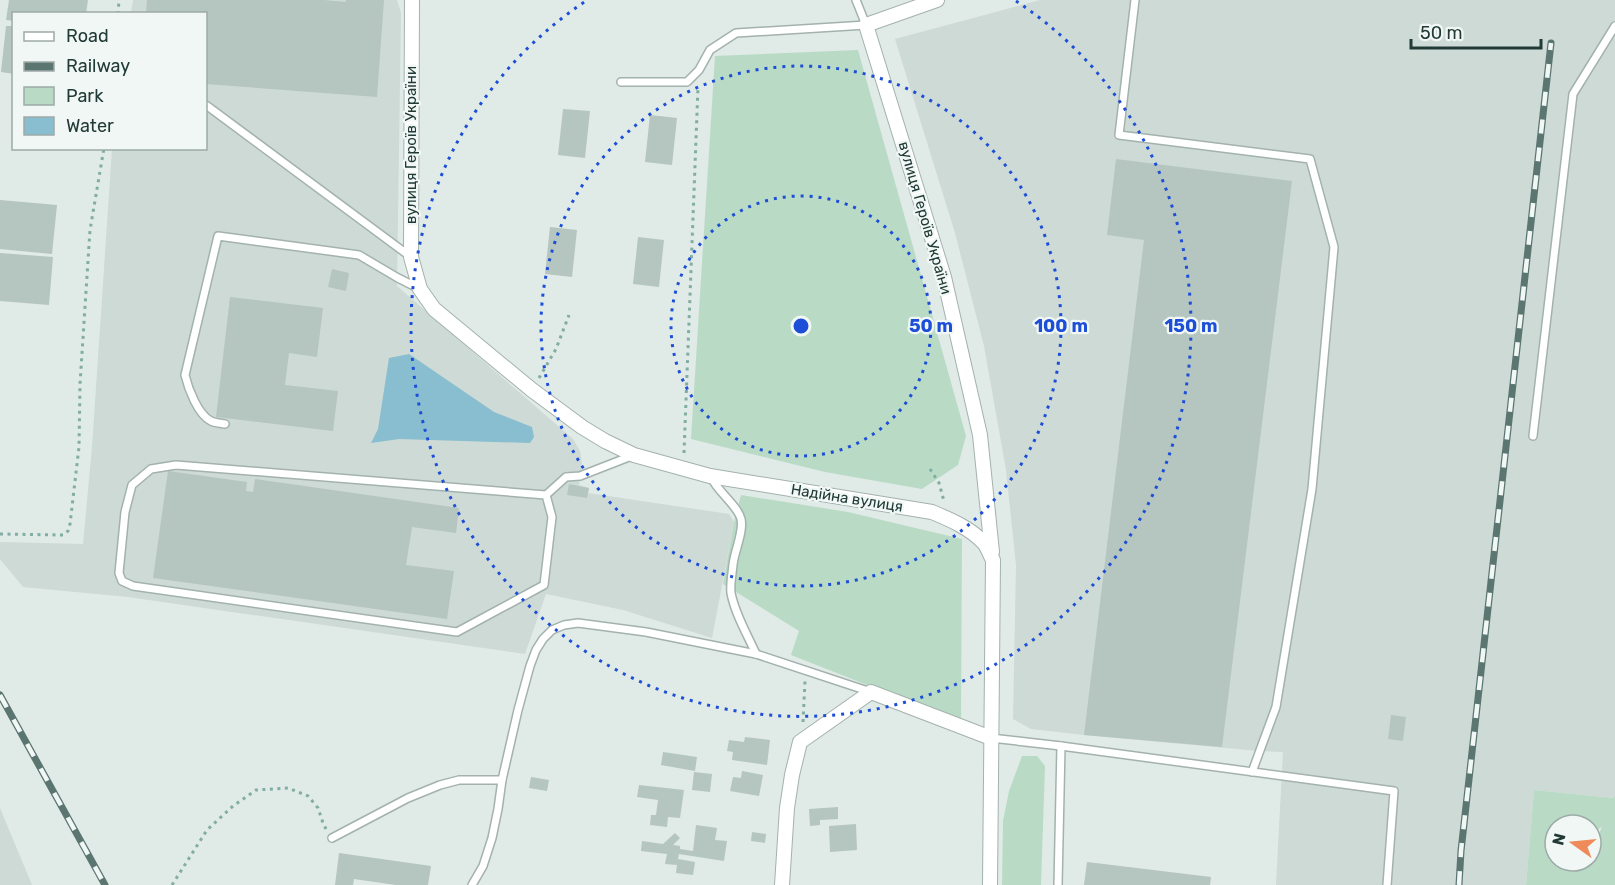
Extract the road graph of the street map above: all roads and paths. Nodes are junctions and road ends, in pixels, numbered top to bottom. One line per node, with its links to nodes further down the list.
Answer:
1 (412, 0): 11 (street, вулиця Героїв України)
2 (856, 0): 5 (lane)
3 (937, 0): 5 (street)
4 (1135, 0): 31 (lane)
5 (866, 24): 7 (lane); 24 (street, вулиця Героїв України)
6 (1615, 26): 16 (lane)
7 (699, 70): 8 (lane); 18 (path)
8 (621, 82)
9 (207, 106): 11 (lane)
10 (104, 150): 23 (path)
11 (411, 257): 12 (street, вулиця Героїв України)
12 (420, 289): 14 (street, Надійна вулиця); 15 (lane)
13 (568, 315): 14 (path)
14 (532, 390): 17 (street, Надійна вулиця)
15 (225, 424)
16 (1533, 436)
17 (634, 455): 18 (street, Надійна вулиця); 21 (lane)
18 (683, 469): 20 (street, Надійна вулиця)
19 (930, 469): 22 (path)
20 (710, 476): 22 (street, Надійна вулиця); 25 (lane)
21 (546, 495): 21 (lane)
22 (945, 517): 24 (street, Надійна вулиця)
23 (0, 534)
24 (993, 560): 28 (street)
25 (756, 654): 26 (lane); 32 (lane)
26 (805, 670): 27 (lane); 29 (path)
27 (871, 692): 28 (street); 29 (street)
28 (991, 738): 30 (lane); 37 (street)
29 (800, 742): 36 (street)
30 (1062, 746): 31 (lane); 38 (lane)
31 (1252, 772): 39 (lane)
32 (502, 780): 33 (lane); 35 (lane)
33 (332, 838): 34 (path)
34 (172, 885)
35 (472, 885)
36 (782, 885)
37 (990, 885)
38 (1058, 885)
39 (1387, 885)

